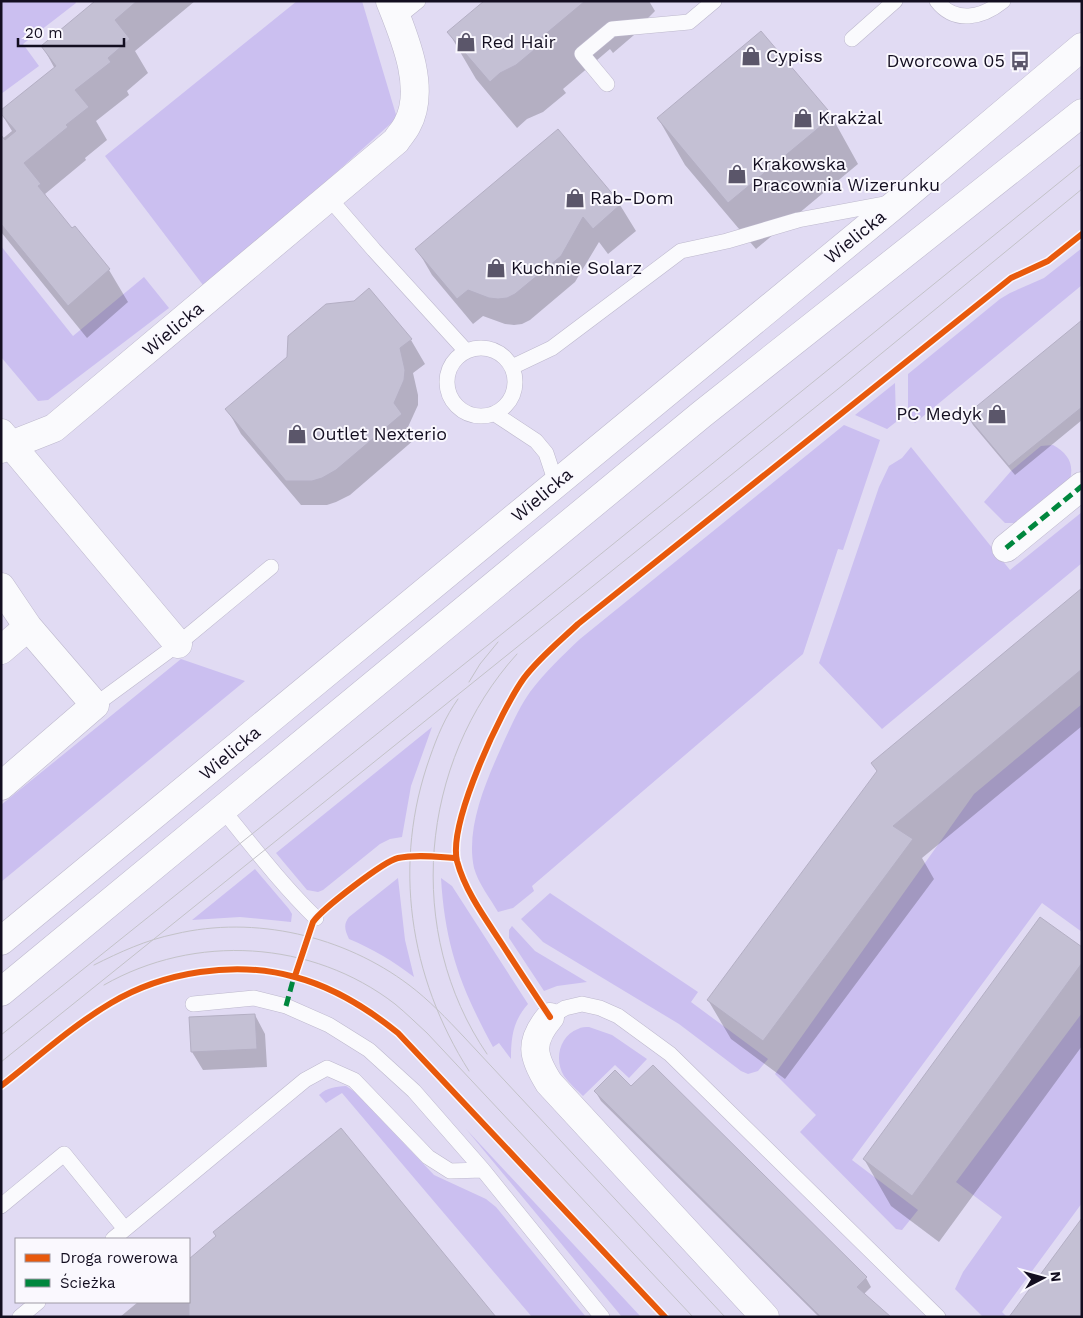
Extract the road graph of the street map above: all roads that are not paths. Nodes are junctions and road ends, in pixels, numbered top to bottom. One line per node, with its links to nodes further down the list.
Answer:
1 (418, 1): 6 (lane)
2 (714, 1): 9 (lane)
3 (895, 1): 7 (lane)
4 (937, 1): 5 (lane)
5 (1003, 1)
6 (394, 10): 11 (main road, Wielicka)
7 (852, 39)
8 (1082, 48): 12 (main road, Wielicka)
9 (607, 84)
10 (1082, 113): 27 (main road)
11 (329, 198): 13 (lane); 16 (main road, Wielicka)
12 (898, 202): 14 (lane); 17 (main road, Wielicka)
13 (466, 351): 14 (lane); 15 (lane)
14 (512, 367): 15 (lane)
15 (495, 414): 17 (lane)
16 (5, 442): 23 (main road, Wielicka)
17 (556, 483): 29 (main road, Wielicka)
18 (1082, 486): 19 (main road)
19 (1006, 548)
20 (271, 567): 23 (lane)
21 (1, 587): 22 (main road)
22 (28, 627): 24 (main road); 25 (main road)
23 (178, 644): 25 (lane)
24 (1, 650)
25 (96, 705): 26 (main road)
26 (1, 786)
27 (222, 810): 28 (lane); 30 (main road)
28 (316, 918)
29 (1, 941)
30 (1, 992)
31 (193, 1004): 33 (lane)
32 (550, 1017): 40 (main road); 41 (lane)
33 (482, 1170): 35 (lane); 39 (lane)
34 (1, 1206): 35 (lane)
35 (125, 1229): 36 (lane)
36 (114, 1238)
37 (37, 1303): 38 (lane)
38 (20, 1317)
39 (602, 1317)
40 (766, 1317)
41 (938, 1317)

